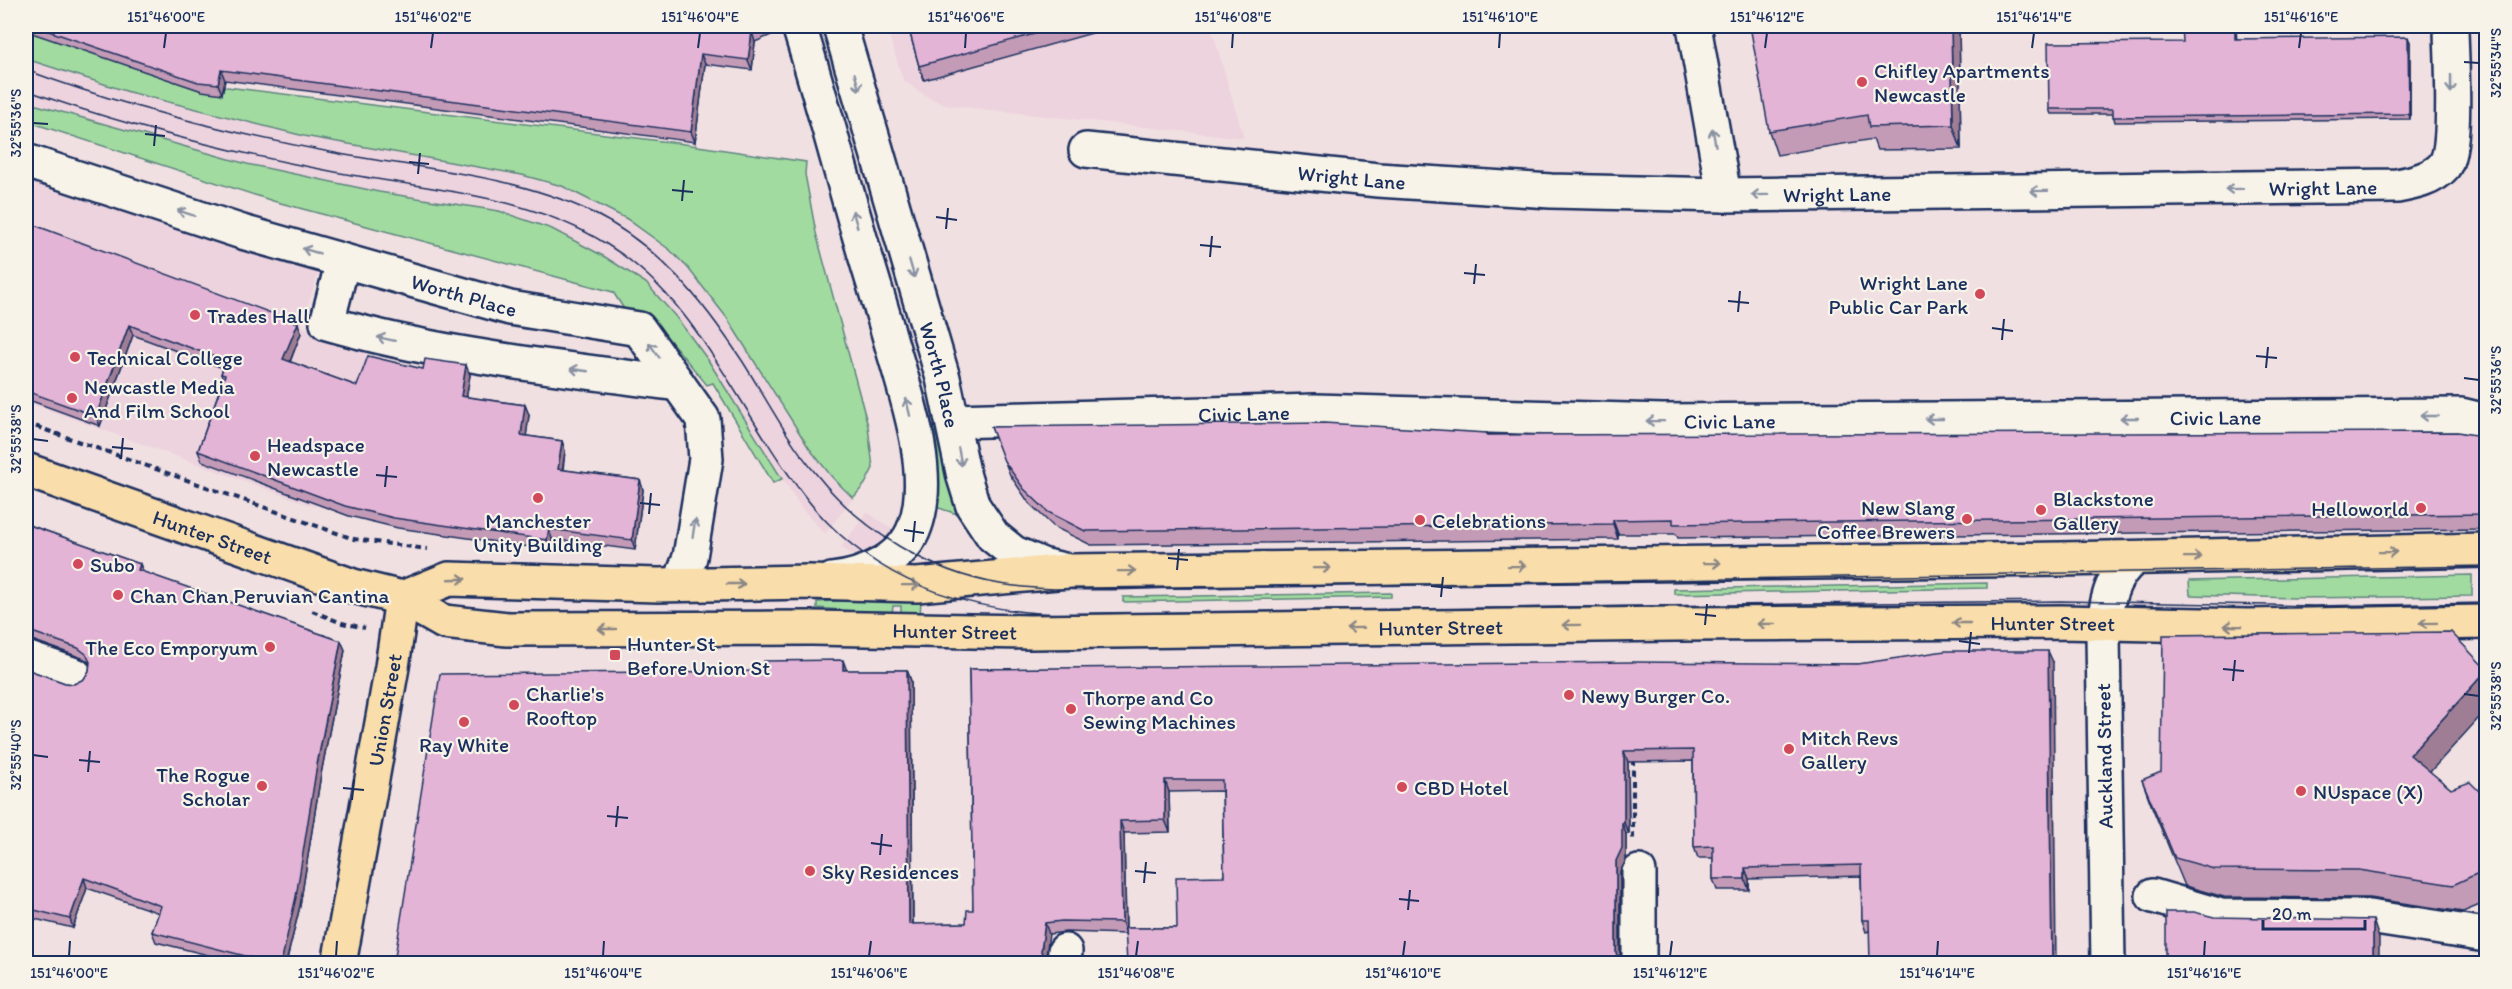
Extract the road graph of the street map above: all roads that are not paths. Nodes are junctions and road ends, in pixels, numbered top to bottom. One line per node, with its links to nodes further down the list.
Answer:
1 (799, 26): 16 (street, Worth Place, one-way to 1)
2 (840, 26): 10 (street, Worth Place, one-way to 10)
3 (1694, 26): 7 (street, one-way to 3)
4 (2451, 26): 7 (street, Wright Lane, one-way to 7)
5 (1086, 150): 7 (street, Wright Lane)
6 (26, 160): 8 (street, Worth Place, one-way to 6)
7 (1724, 195)
8 (343, 261): 9 (street, Worth Place, one-way to 8); 9 (street, one-way to 8)
9 (678, 384): 17 (street, Worth Place, one-way to 9)
10 (962, 419): 11 (street, Civic Lane, one-way to 10); 15 (street, Worth Place, one-way to 15)
11 (2487, 421)
12 (26, 470): 18 (main road, Hunter Street)
13 (2487, 550): 14 (main road, one-way to 13)
14 (2135, 558): 15 (main road, one-way to 14); 20 (street, Auckland Street)
15 (1068, 571): 16 (main road, one-way to 15)
16 (810, 583): 17 (main road, one-way to 16)
17 (680, 584): 18 (main road, one-way to 17)
18 (402, 598): 20 (main road, Hunter Street, one-way to 18); 26 (main road, Union Street)
19 (2487, 622): 20 (main road, Hunter Street, one-way to 20)
20 (2104, 623): 28 (street, Auckland Street)
21 (26, 658): 22 (street)
22 (75, 675)
23 (1638, 872): 27 (street)
24 (2153, 896): 25 (street)
25 (2487, 935)
26 (339, 963)
27 (1639, 963)
28 (2108, 963)

